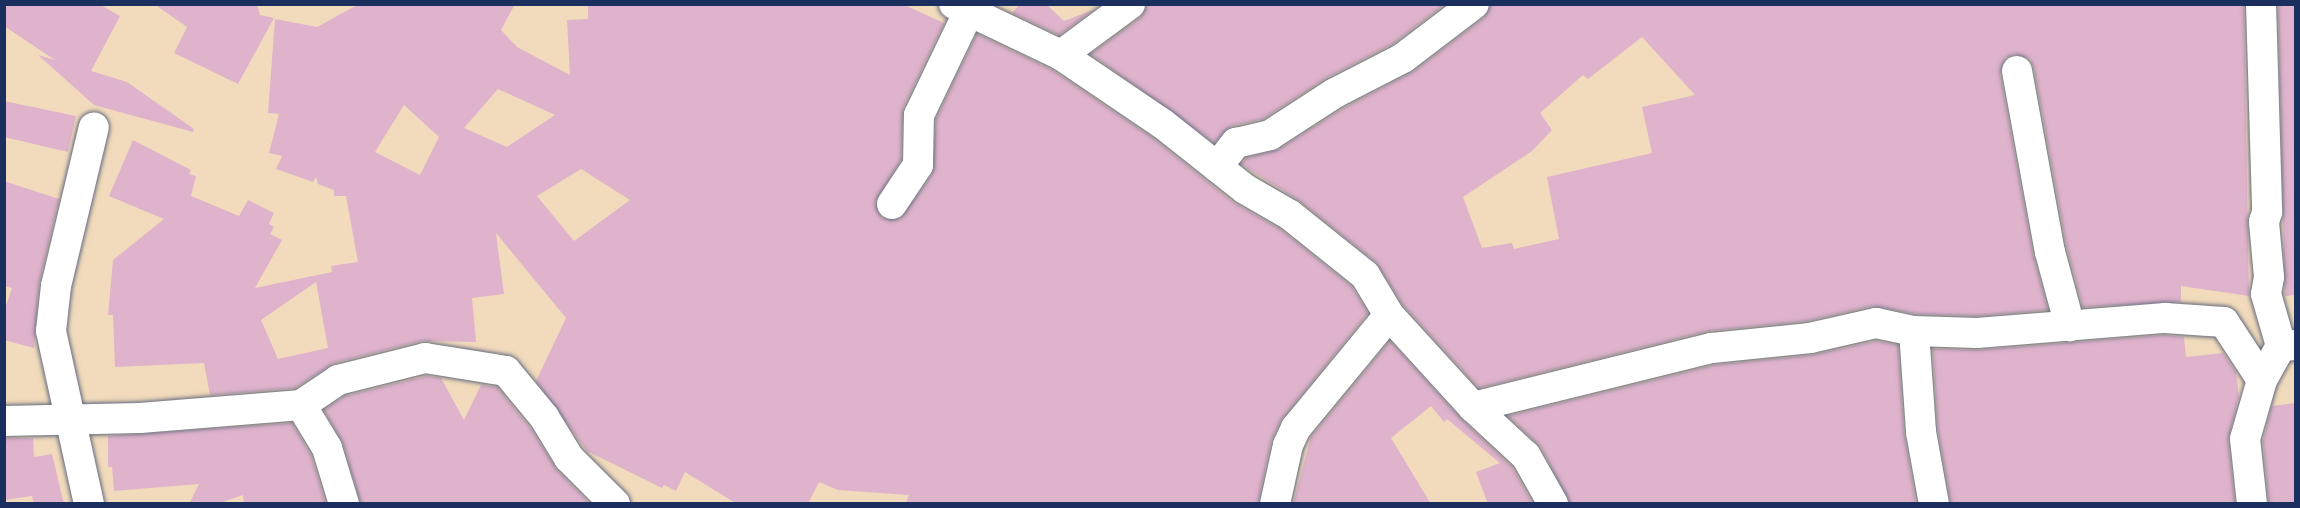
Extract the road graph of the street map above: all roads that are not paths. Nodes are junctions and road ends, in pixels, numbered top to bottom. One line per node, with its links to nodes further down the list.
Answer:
1 (1130, 4): 5 (street)
2 (1474, 4): 8 (street)
3 (2261, 4): 13 (street)
4 (961, 8): 5 (street); 9 (street)
5 (1061, 55): 8 (street)
6 (2017, 71): 11 (street)
7 (94, 127): 17 (street)
8 (1217, 167): 10 (street)
9 (892, 204)
10 (1389, 315): 16 (street); 22 (street)
11 (2070, 326): 12 (street); 14 (street)
12 (1914, 331): 16 (street); 24 (street)
13 (2288, 345): 14 (street)
14 (2262, 380): 25 (street)
15 (301, 405): 17 (street); 20 (street); 21 (street)
16 (1473, 407): 23 (street)
17 (68, 417): 18 (street); 19 (street)
18 (4, 421)
19 (89, 504)
20 (344, 504)
21 (615, 504)
22 (1275, 504)
23 (1553, 504)
24 (1934, 504)
25 (2252, 504)

